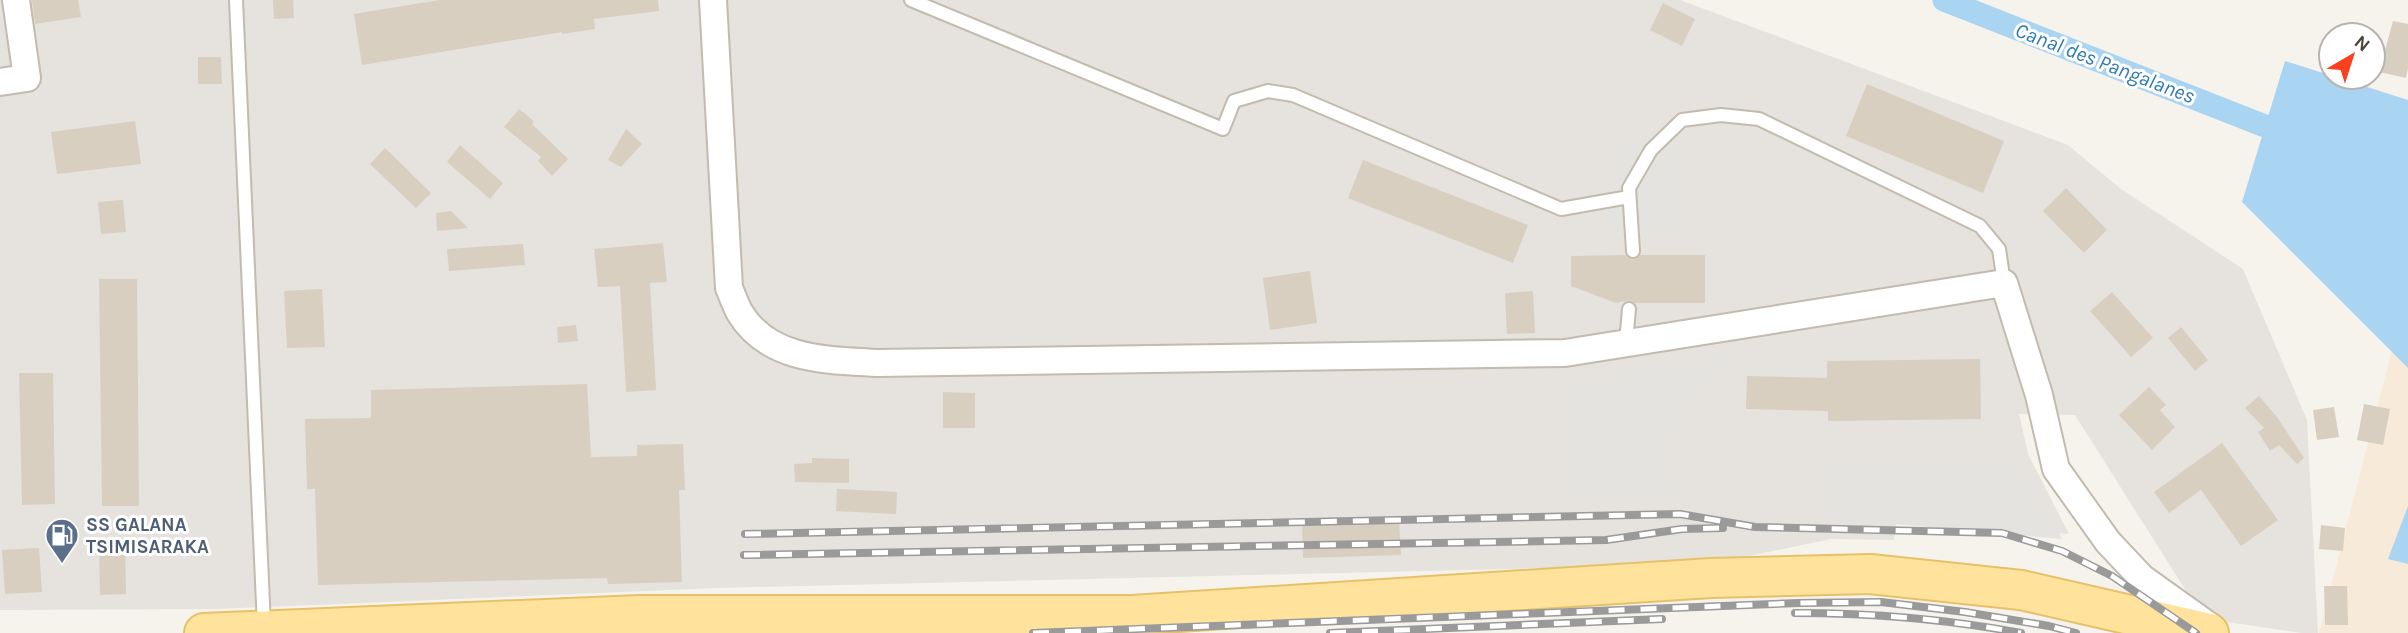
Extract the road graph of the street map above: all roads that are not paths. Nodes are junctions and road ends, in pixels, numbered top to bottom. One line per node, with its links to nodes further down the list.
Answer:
1 (16, 0): 5 (street)
2 (236, 0): 12 (lane)
3 (713, 0): 10 (street)
4 (911, 0): 6 (lane)
5 (0, 82)
6 (1629, 198): 7 (lane); 8 (lane)
7 (1633, 251)
8 (2004, 283): 10 (street); 15 (street)
9 (1629, 309): 10 (lane)
10 (1626, 343)
11 (639, 624): 12 (main road); 14 (main road)
12 (264, 629): 13 (main road)
13 (204, 633)
14 (2208, 633)
15 (2219, 633)

